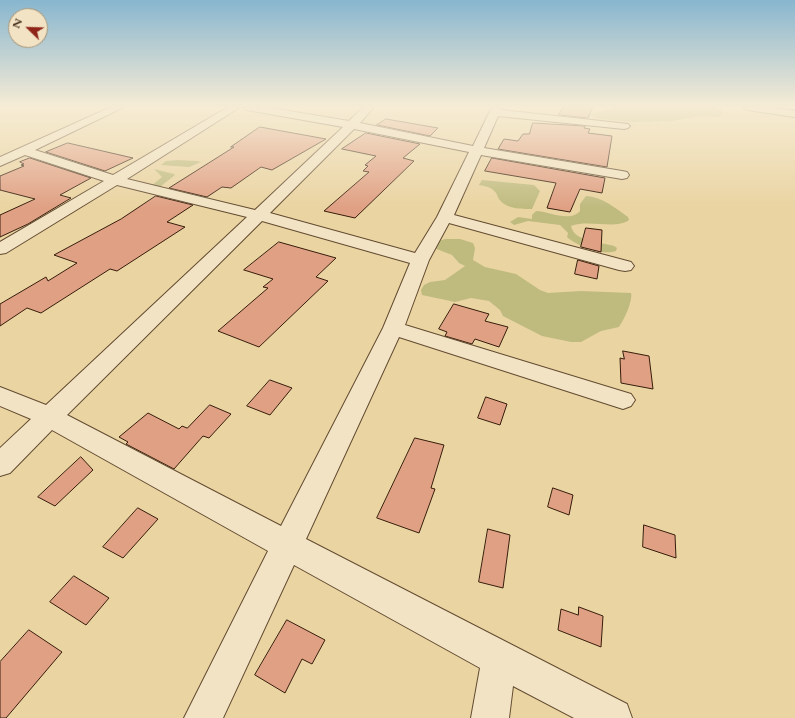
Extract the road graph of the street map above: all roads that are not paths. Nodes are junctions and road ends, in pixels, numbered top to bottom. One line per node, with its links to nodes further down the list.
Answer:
1 (47, 141): 7 (street)
2 (180, 141): 10 (street)
3 (336, 141): 11 (street)
4 (429, 141): 6 (street)
5 (481, 141): 6 (street)
6 (476, 150): 9 (street); 12 (street)
7 (24, 151): 8 (street); 10 (street)
8 (0, 162)
9 (622, 176)
10 (115, 180): 11 (street); 13 (street)
11 (258, 216): 14 (street); 19 (street)
12 (445, 217): 14 (street); 15 (street)
13 (0, 250)
14 (420, 260): 16 (street)
15 (625, 266)
16 (393, 328): 18 (street); 21 (street)
17 (0, 396): 19 (street)
18 (624, 400)
19 (49, 417): 20 (street); 21 (street)
20 (0, 465)
21 (287, 544): 22 (street); 23 (street)
22 (499, 659): 24 (street); 25 (street)
23 (203, 718)
24 (490, 718)
25 (613, 718)

